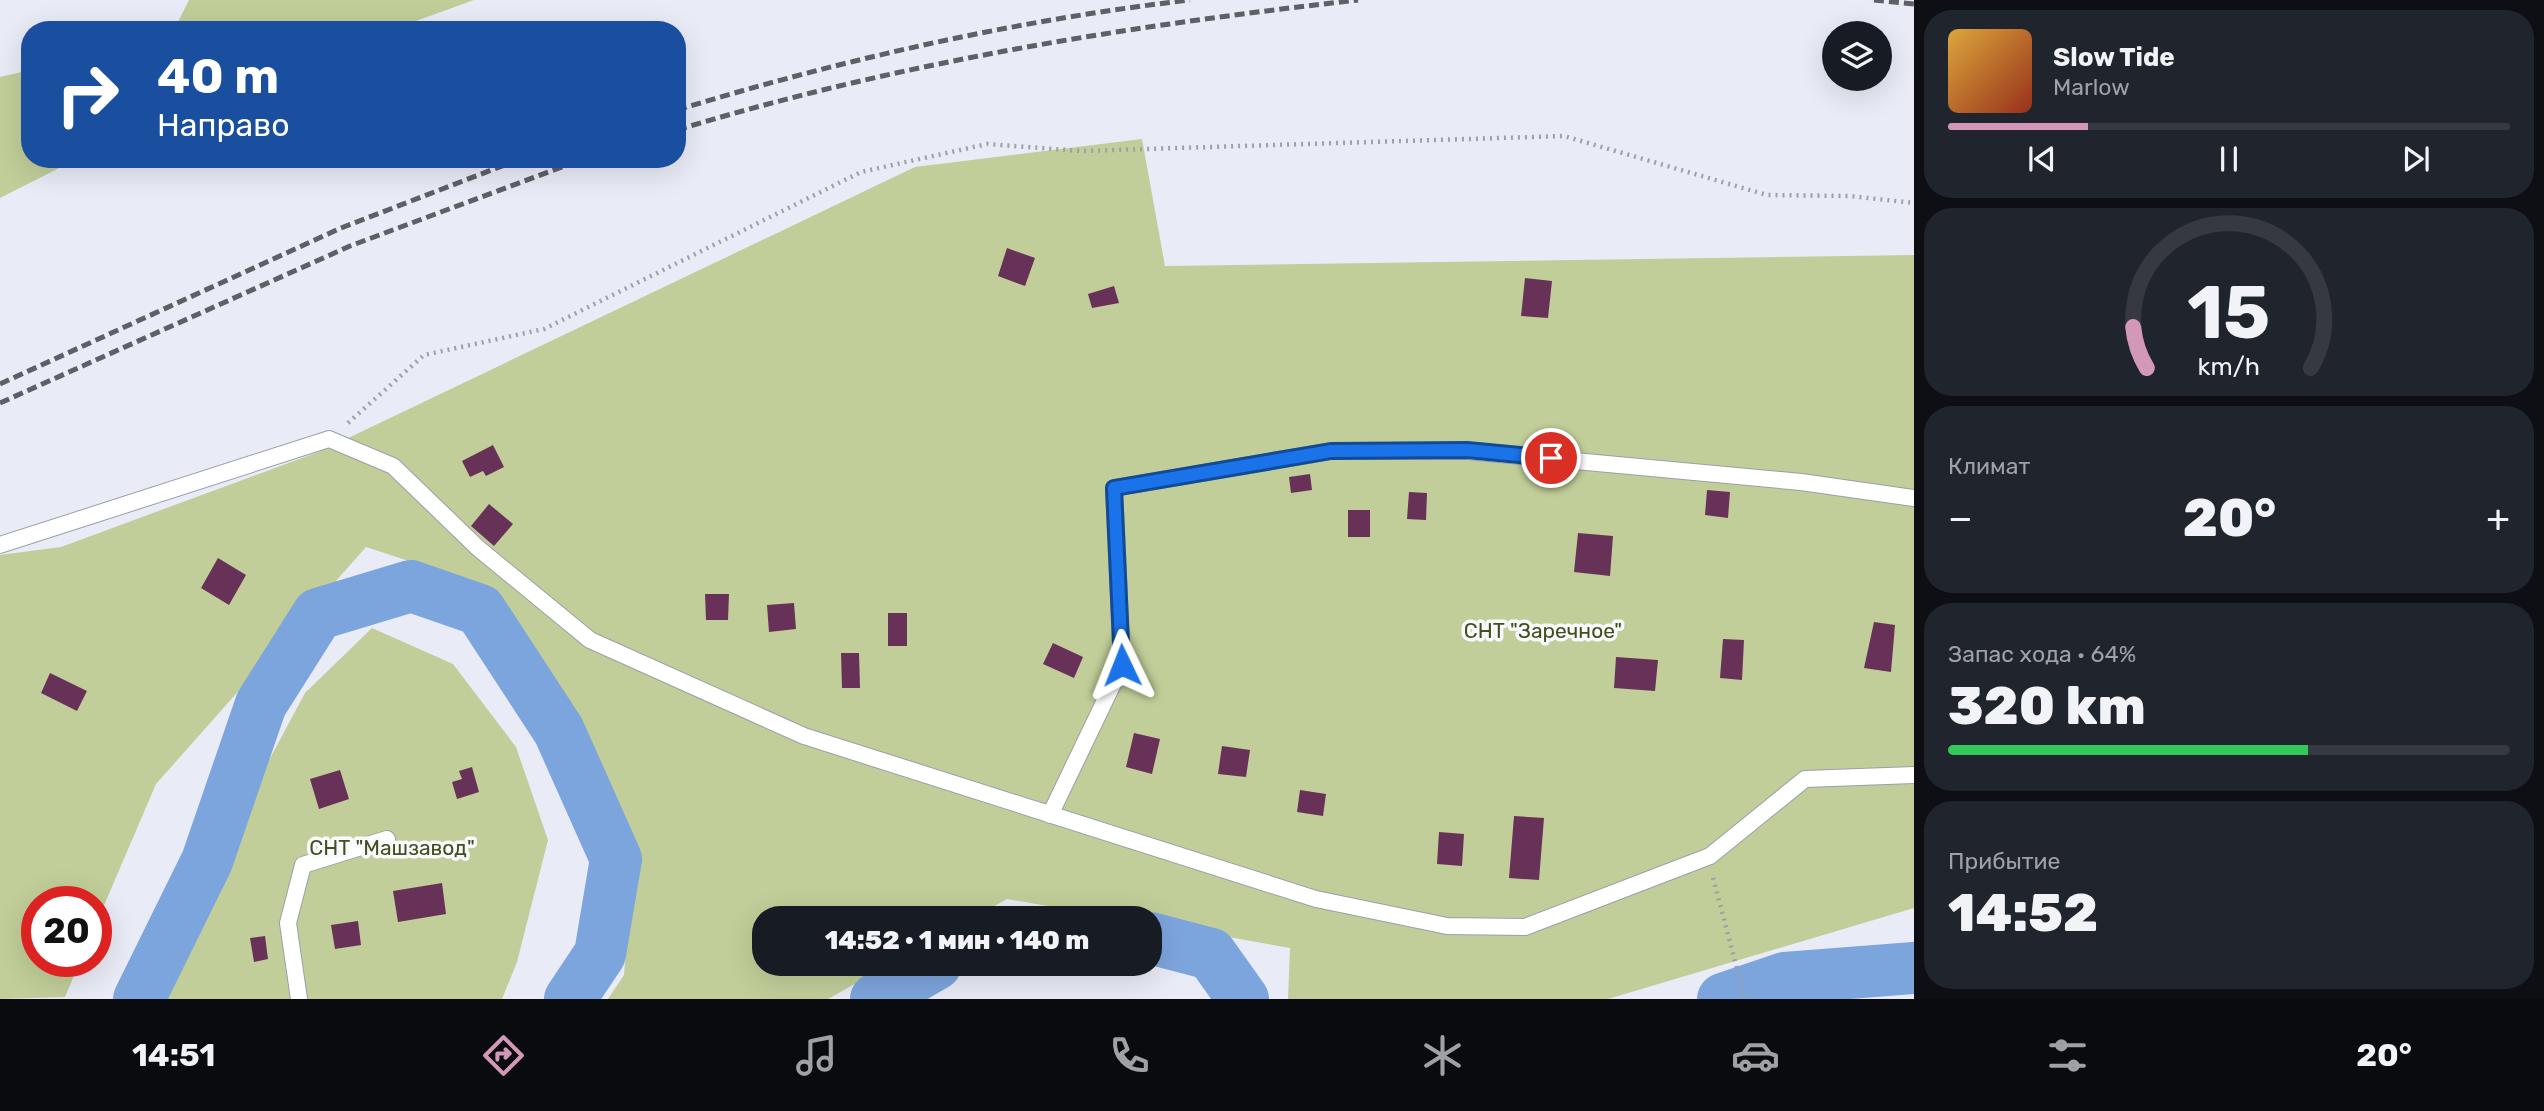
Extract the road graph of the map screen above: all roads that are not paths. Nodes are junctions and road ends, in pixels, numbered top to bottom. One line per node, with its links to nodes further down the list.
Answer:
1 (1914, 498): 4 (lane)
2 (0, 545): 4 (lane)
3 (1914, 775): 4 (lane)
4 (1050, 816)
5 (387, 839): 6 (lane)
6 (299, 999)

